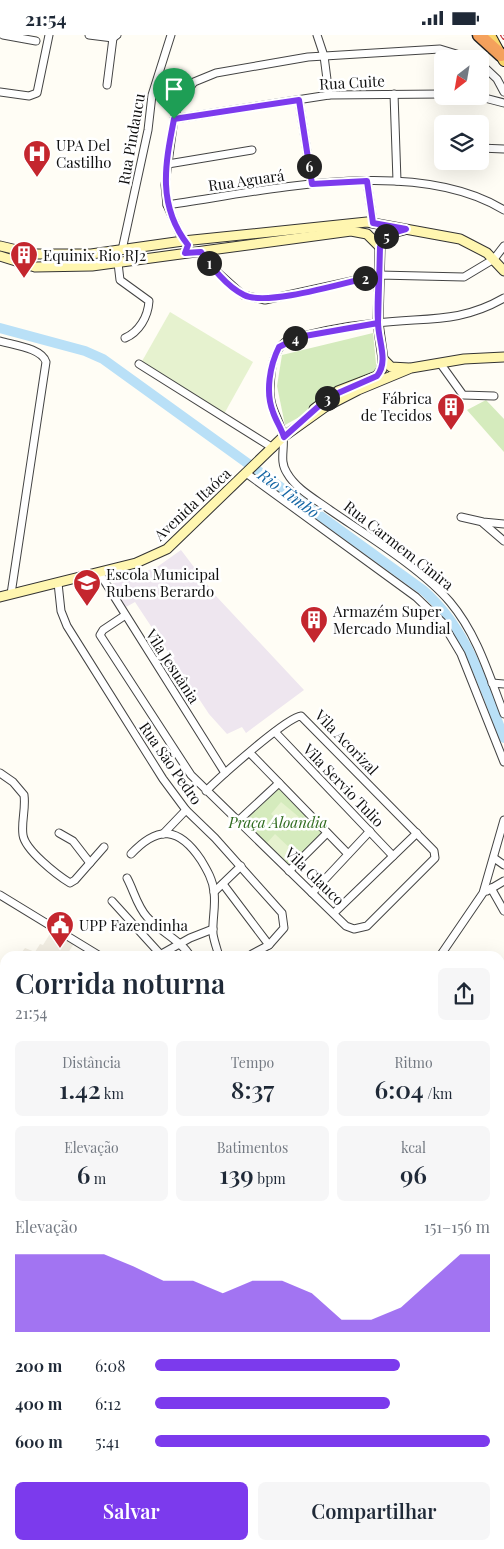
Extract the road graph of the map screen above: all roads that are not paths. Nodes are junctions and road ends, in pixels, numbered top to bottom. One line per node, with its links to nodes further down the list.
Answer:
1 (3, 35): 9 (street)
2 (49, 35): 15 (street)
3 (89, 35): 8 (street)
4 (172, 35): 39 (street, Rua Pindaucu)
5 (317, 35): 11 (street)
6 (479, 35): 12 (highway)
7 (490, 35): 12 (main road)
8 (115, 37): 14 (street)
9 (36, 41)
10 (443, 50): 11 (street)
11 (324, 56): 19 (street); 23 (street)
12 (502, 58)
13 (489, 71): 16 (street)
14 (107, 85)
15 (0, 91)
16 (504, 92)
17 (394, 94): 18 (street, Rua Cuite); 19 (street, Rua Cuite); 29 (street)
18 (434, 94)
19 (329, 95): 21 (street, Rua Cuite)
20 (489, 99): 22 (street)
21 (299, 100): 23 (street, Rua Cuite); 30 (street)
22 (504, 103)
23 (174, 119): 27 (street)
24 (489, 148): 25 (street)
25 (504, 149)
26 (252, 150): 27 (street)
27 (168, 164): 31 (street)
28 (367, 181): 29 (street, Rua Aguará); 30 (street, Rua Aguará); 33 (street)
29 (397, 181): 32 (street, Rua Aguará)
30 (312, 184): 31 (street, Rua Aguará)
31 (167, 205): 35 (street)
32 (504, 210)
33 (373, 223): 34 (main road); 35 (main road)
34 (406, 229): 37 (main road); 44 (main road)
35 (183, 241): 39 (main road); 41 (main road)
36 (0, 246): 42 (main road)
37 (380, 247): 40 (main road); 48 (main road)
38 (504, 247): 44 (street)
39 (122, 250): 42 (main road)
40 (201, 252): 41 (main road); 48 (street)
41 (185, 253): 45 (main road)
42 (63, 255): 46 (main road)
43 (0, 256): 46 (main road)
44 (494, 259): 47 (main road); 48 (street)
45 (118, 263): 46 (main road); 51 (street)
46 (63, 268)
47 (504, 271)
48 (379, 275): 50 (main road)
49 (504, 298): 50 (street)
50 (378, 323): 54 (main road); 60 (street)
51 (125, 338)
52 (0, 341): 69 (street)
53 (504, 357): 56 (main road, Avenida Itaóca)
54 (383, 359): 57 (main road); 59 (main road, Avenida Itaóca)
55 (139, 363): 61 (street)
56 (440, 363): 57 (main road, Avenida Itaóca); 58 (street)
57 (411, 368): 59 (main road, Avenida Itaóca)
58 (494, 396)
59 (300, 425): 60 (main road, Avenida Itaóca)
60 (284, 437): 61 (main road, Avenida Itaóca); 72 (street, Rua Carmem Cinira)
61 (273, 447): 62 (main road, Avenida Itaóca)
62 (251, 468): 67 (main road, Avenida Itaóca); 77 (street, Rua Carmem Cinira)
63 (460, 517): 64 (street)
64 (482, 523): 65 (street); 66 (street)
65 (504, 524)
66 (504, 541)
67 (100, 574): 68 (main road, Avenida Itaóca); 71 (street, Vila Jesuânia)
68 (58, 583): 69 (main road, Avenida Itaóca); 82 (street, Rua São Pedro)
69 (11, 594): 70 (main road, Avenida Itaóca)
70 (0, 597)
71 (124, 615): 79 (street, Vila Jesuânia); 81 (street, Vila Glauco)
72 (492, 683): 73 (street); 74 (street, Rua Carmem Cinira)
73 (504, 684)
74 (504, 714)
75 (276, 732): 76 (street, Vila Acorizal); 85 (street, Vila Servio Tulio); 88 (street, Vila Acorizal)
76 (250, 753): 79 (street, Vila Acorizal); 80 (street)
77 (504, 762)
78 (0, 773): 96 (street)
79 (225, 773): 81 (street, Vila Acorizal)
80 (279, 783): 84 (street); 87 (street)
81 (206, 791): 84 (street, Vila Glauco)
82 (186, 810): 89 (street); 98 (street, Rua São Pedro)
83 (504, 820): 95 (street)
84 (238, 821): 99 (street, Vila Glauco)
85 (370, 831): 92 (street); 93 (street, Vila Servio Tulio)
86 (59, 833): 96 (street)
87 (327, 833): 92 (street); 99 (street)
88 (417, 833): 93 (street); 94 (street, Vila Acorizal)
89 (163, 834): 91 (street); 104 (street)
90 (104, 847): 96 (street)
91 (131, 854)
92 (348, 854): 105 (street)
93 (393, 856): 110 (street)
94 (436, 856): 110 (street, Vila Glauco)
95 (494, 858): 97 (street); 106 (street)
96 (90, 863)
97 (504, 865)
98 (241, 866): 102 (street); 113 (street, Rua São Pedro)
99 (289, 871): 105 (street, Vila Glauco)
100 (127, 878): 112 (street)
101 (504, 881): 103 (street)
102 (223, 884): 104 (street); 113 (street)
103 (491, 889): 106 (street); 109 (street)
104 (214, 892): 111 (street)
105 (312, 893): 110 (street, Vila Glauco)
106 (483, 893): 120 (street)
107 (1, 898): 114 (street)
108 (112, 901): 115 (street)
109 (504, 911)
110 (334, 913)
111 (213, 929): 112 (street); 118 (street)
112 (180, 943): 116 (street); 117 (street)
113 (269, 945): 119 (street, Rua São Pedro)
114 (91, 951)
115 (156, 951)
116 (167, 951)
117 (186, 951)
118 (218, 951)
119 (258, 951)
120 (443, 951)

